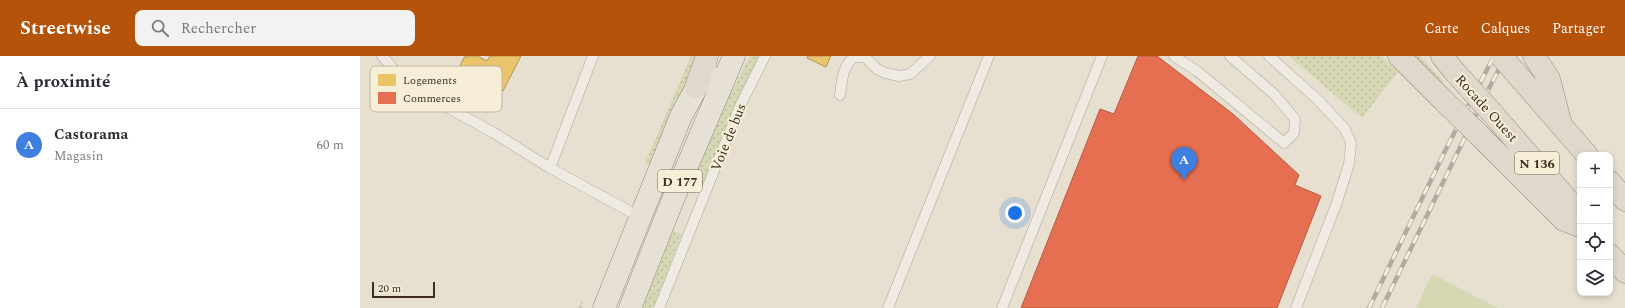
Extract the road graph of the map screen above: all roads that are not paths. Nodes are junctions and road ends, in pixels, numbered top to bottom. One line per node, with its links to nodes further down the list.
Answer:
1 (382, 56): 17 (lane)
2 (593, 56): 23 (lane)
3 (707, 56): 18 (highway)
4 (714, 56): 18 (main road, D 177)
5 (734, 56): 32 (main road, D 177)
6 (765, 56): 33 (lane, Voie de bus)
7 (930, 56): 19 (lane)
8 (989, 56): 34 (lane)
9 (1102, 56): 35 (lane)
10 (1174, 56): 11 (lane)
11 (1230, 56)
12 (1269, 56): 36 (lane)
13 (1399, 56): 28 (highway, bridge)
14 (1534, 56): 21 (highway)
15 (1448, 63): 26 (highway, Rocade Ouest / N 136, bridge)
16 (1508, 64): 21 (highway, N 136)
17 (391, 66)
18 (696, 87): 27 (main road, D 177)
19 (840, 95)
20 (456, 112): 23 (lane)
21 (1562, 126): 22 (highway, N 136)
22 (1584, 152)
23 (550, 168): 27 (lane)
24 (1613, 186): 25 (highway)
25 (1625, 200)
26 (1577, 211)
27 (640, 217): 31 (main road, D 177)
28 (1577, 225)
29 (1613, 258): 30 (highway)
30 (1625, 272)
31 (604, 308)
32 (630, 308)
33 (659, 308)
34 (888, 308)
35 (1002, 308)
36 (1296, 308)

